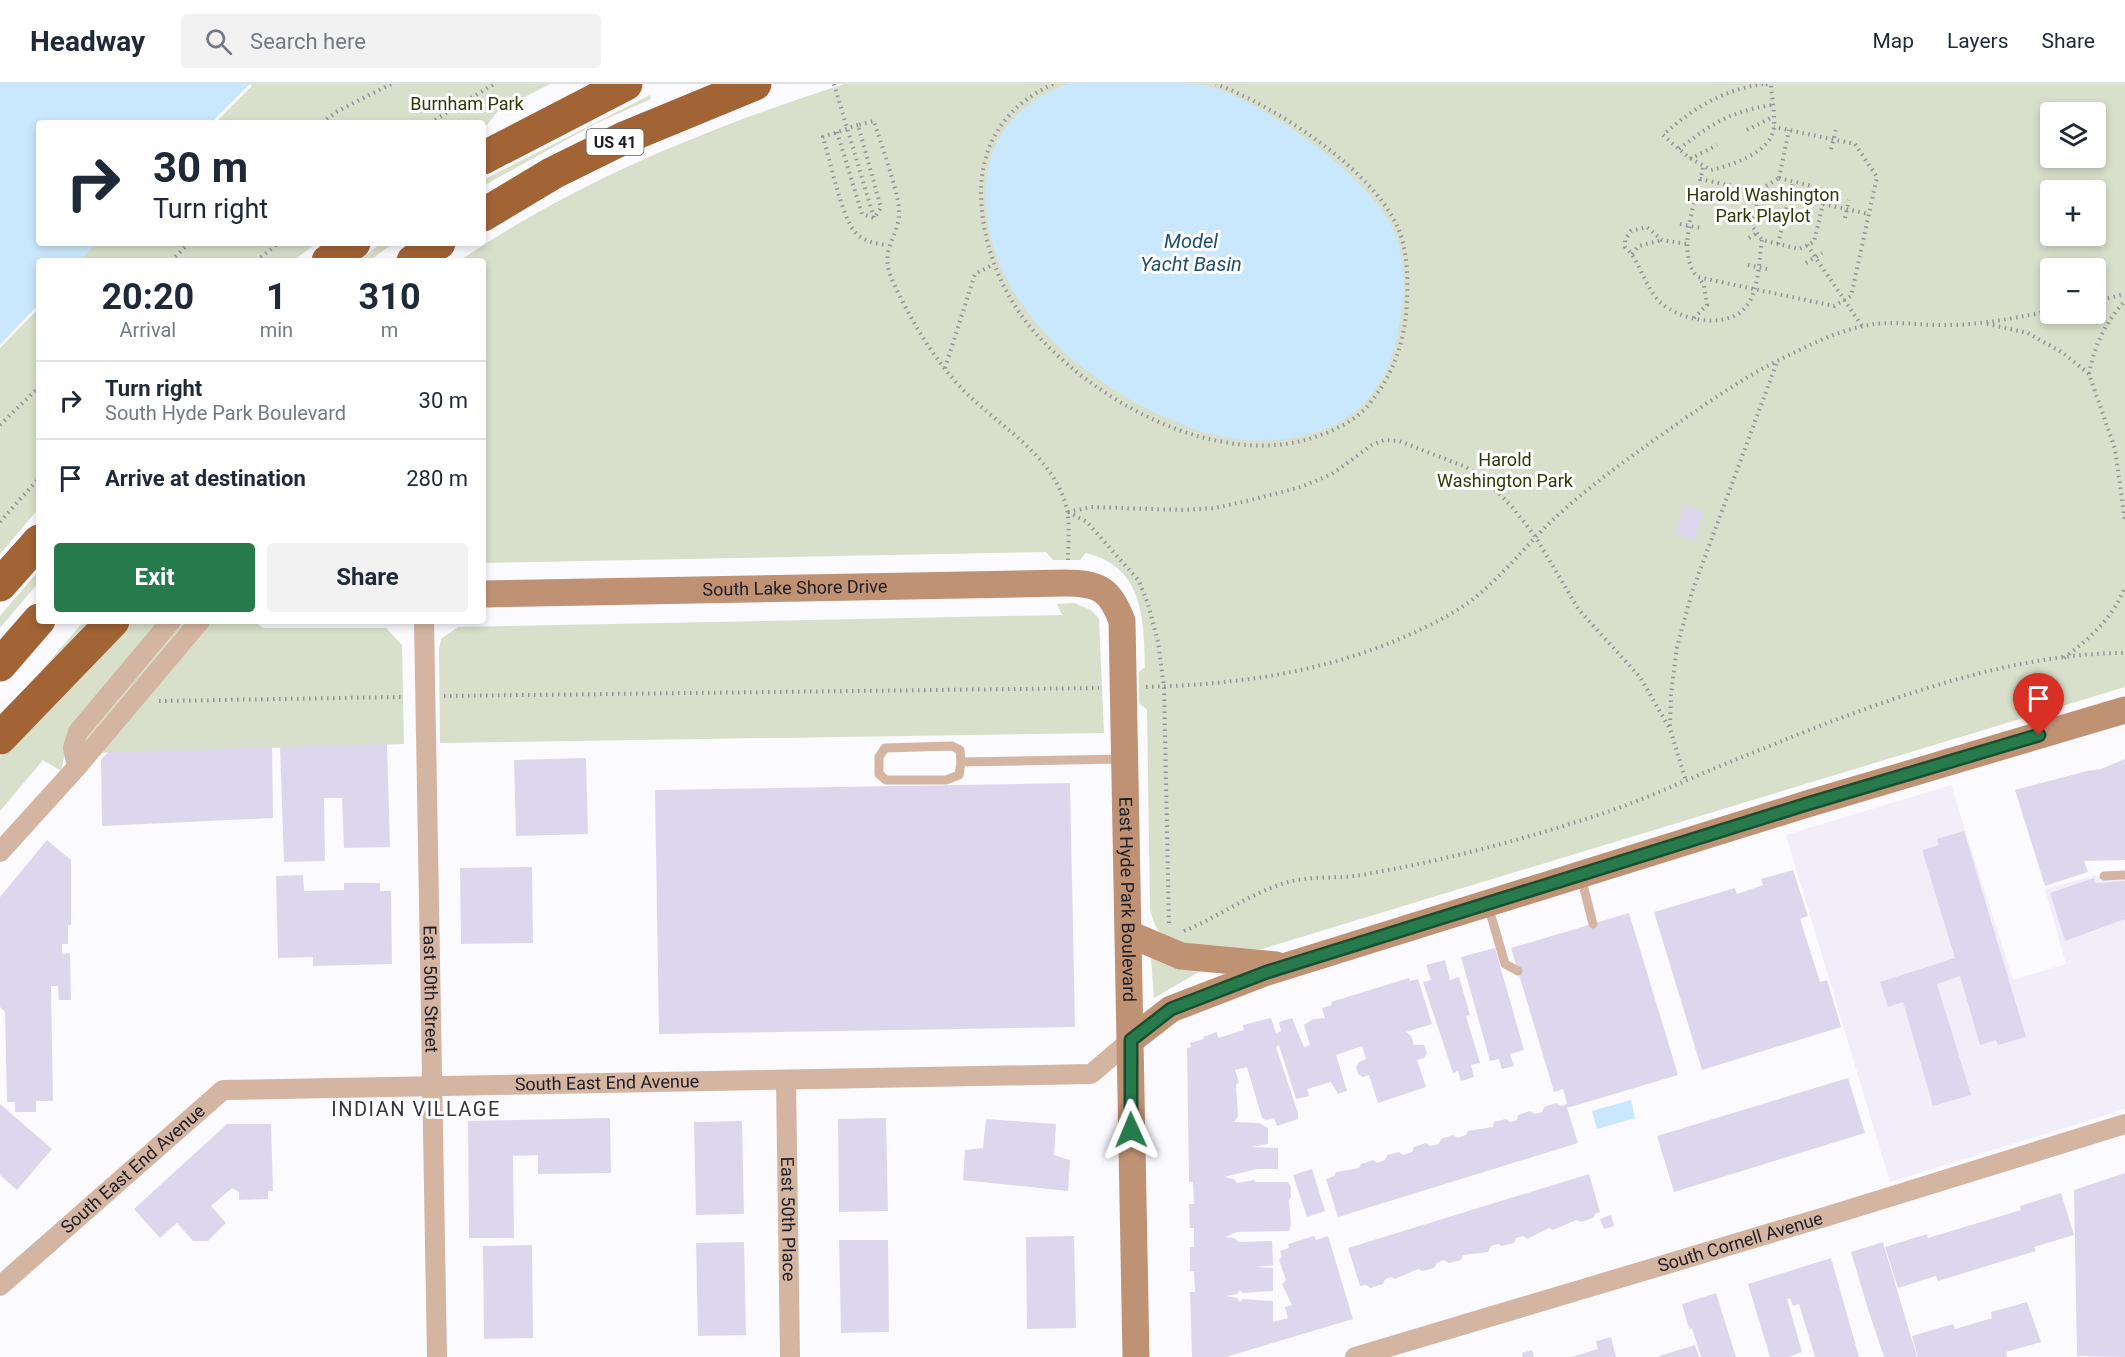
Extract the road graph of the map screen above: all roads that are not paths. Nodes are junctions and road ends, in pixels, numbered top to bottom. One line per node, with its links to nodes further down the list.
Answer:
1 (626, 84): 3 (highway, US 41)
2 (754, 84): 4 (highway, US 41)
3 (486, 156)
4 (486, 213)
5 (350, 246): 7 (highway)
6 (435, 246): 8 (highway)
7 (332, 258)
8 (417, 258)
9 (36, 544): 10 (highway)
10 (0, 585)
11 (1105, 591): 12 (street, South Lake Shore Drive); 21 (street, East Hyde Park Boulevard)
12 (486, 594)
13 (36, 624): 18 (highway)
14 (110, 624): 20 (highway)
15 (168, 624): 23 (street)
16 (198, 624): 23 (street)
17 (424, 624): 35 (street, East 50th Street)
18 (0, 666)
19 (2125, 710): 25 (street)
20 (0, 738)
21 (1124, 759): 22 (lane); 30 (street, East Hyde Park Boulevard)
22 (961, 762): 22 (lane)
23 (77, 766): 24 (street)
24 (0, 852)
25 (1580, 874): 28 (street); 29 (lane)
26 (2125, 875): 27 (lane)
27 (2104, 876)
28 (1487, 903): 31 (street); 32 (lane)
29 (1593, 924)
30 (1129, 934): 31 (street); 33 (street, East Hyde Park Boulevard)
31 (1287, 967): 33 (street)
32 (1518, 971)
33 (1131, 1040): 34 (street, South East End Avenue); 40 (street, East Hyde Park Boulevard)
34 (786, 1081): 35 (street, South East End Avenue); 39 (street, East 50th Place)
35 (431, 1087): 37 (street, South East End Avenue); 38 (street, East 50th Street)
36 (2125, 1124): 41 (street, South Cornell Avenue)
37 (0, 1286)
38 (437, 1357)
39 (790, 1357)
40 (1136, 1357)
41 (1356, 1357)

